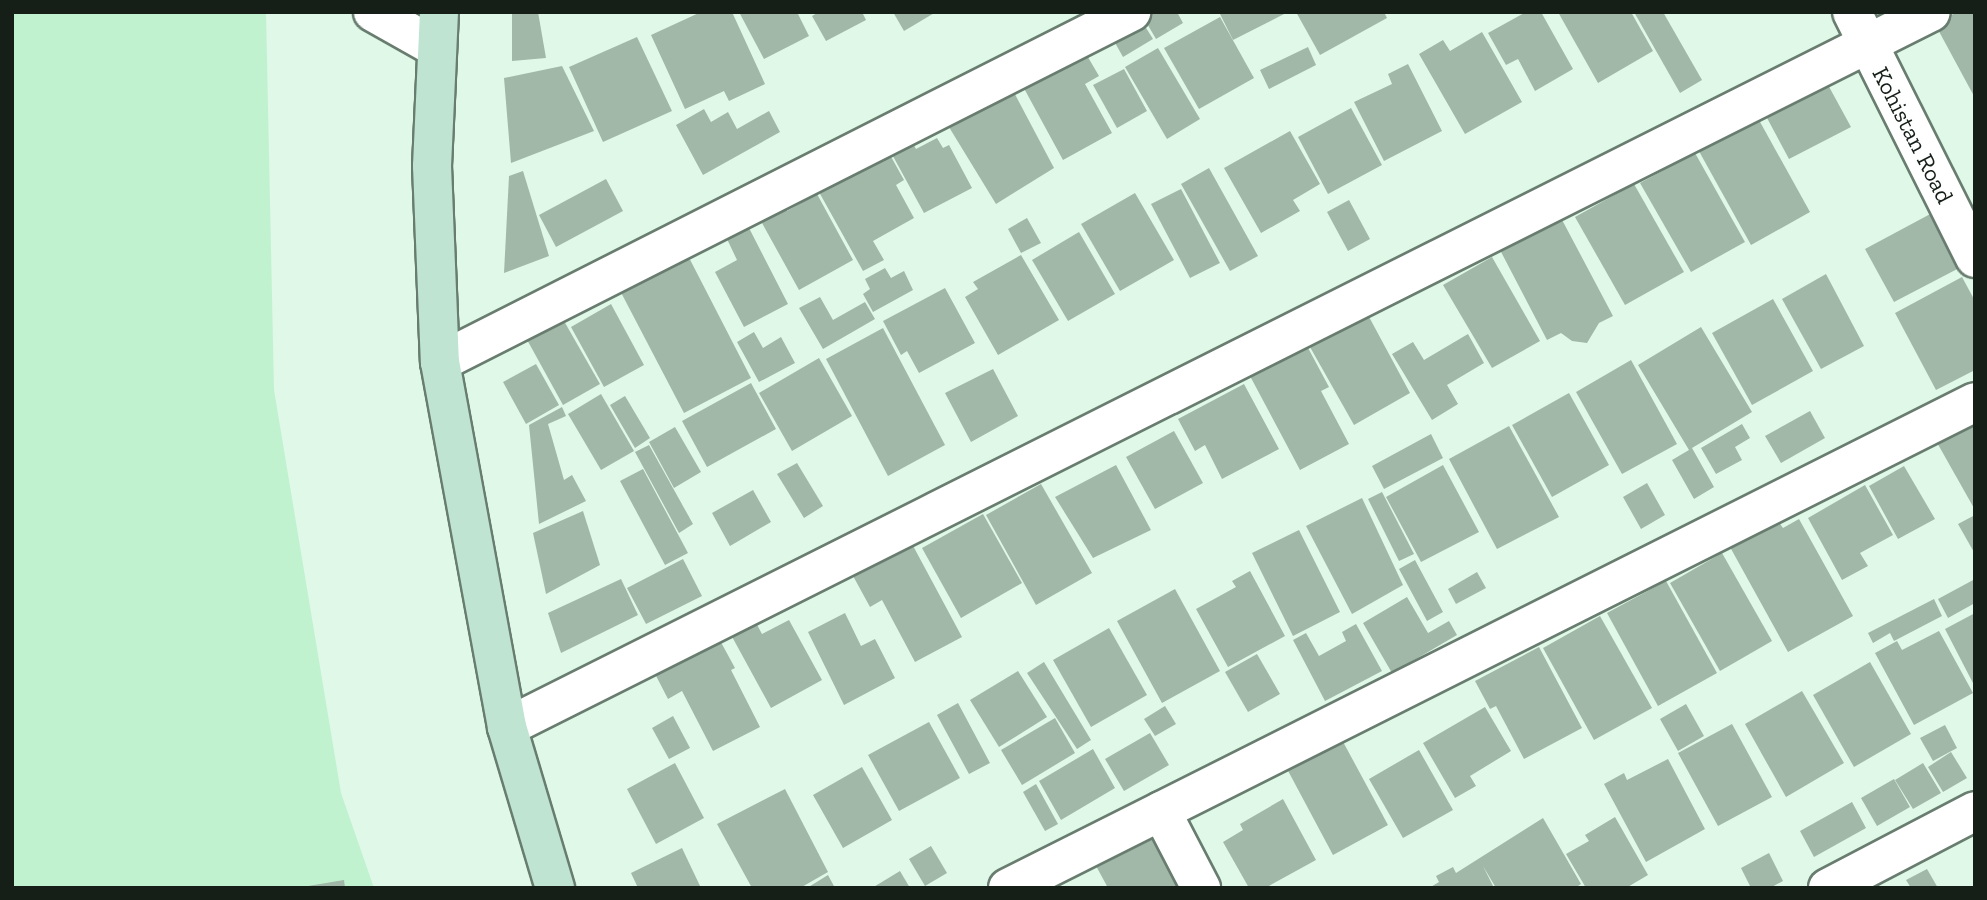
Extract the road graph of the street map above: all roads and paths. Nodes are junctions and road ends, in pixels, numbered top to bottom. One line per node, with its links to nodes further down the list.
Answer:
1 (373, 12): 5 (street)
2 (1131, 12): 7 (street)
3 (1931, 12): 4 (street)
4 (1860, 28): 6 (street, Kohistan Road); 9 (street)
5 (438, 30): 7 (main road)
6 (1975, 258)
7 (440, 362): 9 (main road)
8 (1975, 402): 10 (street)
9 (508, 727): 12 (main road)
10 (1161, 811): 13 (street); 14 (street)
11 (1975, 811): 15 (street)
12 (555, 888)
13 (1008, 888)
14 (1201, 888)
15 (1828, 888)

